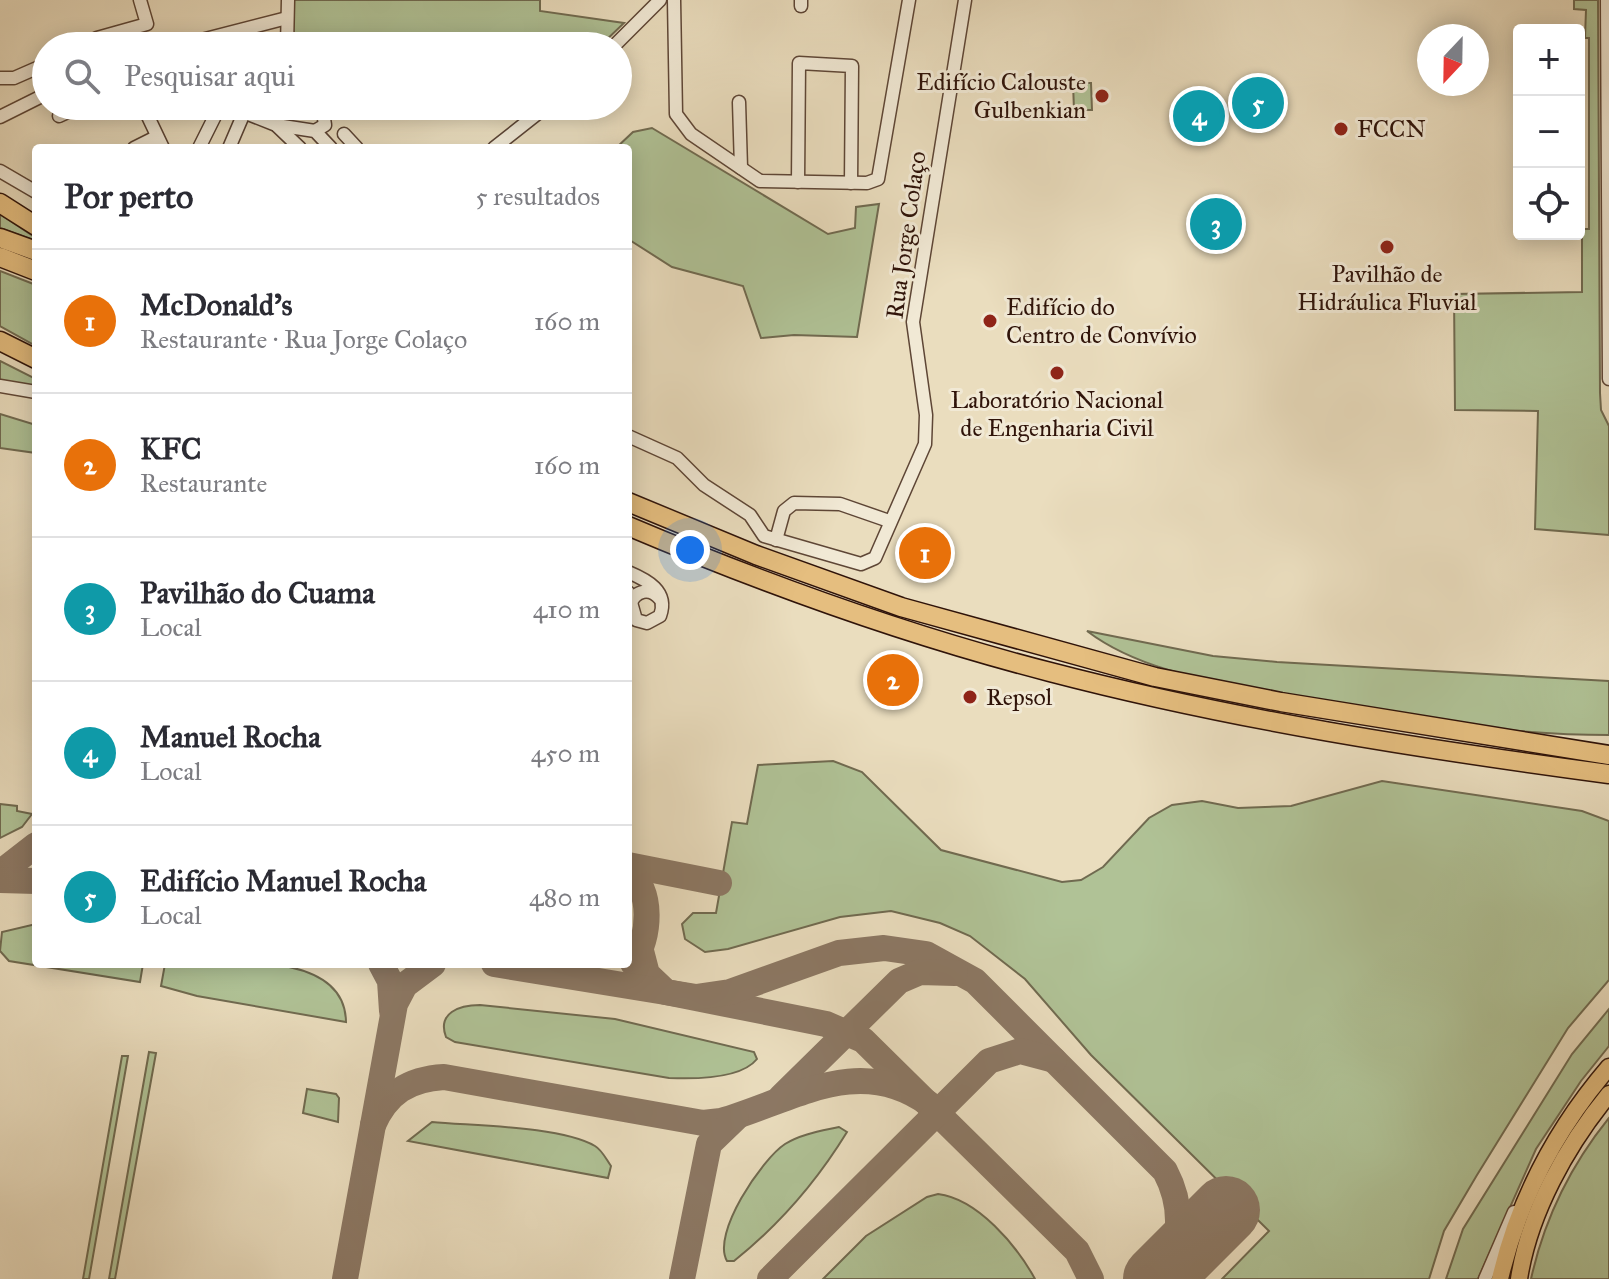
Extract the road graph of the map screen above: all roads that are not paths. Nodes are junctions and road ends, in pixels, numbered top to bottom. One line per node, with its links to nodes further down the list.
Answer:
1 (140, 0): 9 (street)
2 (288, 0): 8 (street)
3 (660, 0): 12 (street)
4 (674, 0): 34 (street)
5 (909, 0): 37 (street)
6 (965, 0): 52 (street, Rua Jorge Colaço)
7 (1607, 0): 47 (street)
8 (287, 18): 10 (street); 11 (street)
9 (117, 32)
10 (232, 32)
11 (287, 32)
12 (628, 32)
13 (32, 70): 14 (street)
14 (0, 78)
15 (32, 101): 17 (street)
16 (739, 102): 34 (street)
17 (0, 117)
18 (149, 120): 27 (street)
19 (213, 120): 28 (street)
20 (241, 120): 29 (street)
21 (263, 120): 24 (street)
22 (324, 120): 25 (street)
23 (529, 120): 33 (street)
24 (276, 125): 25 (street); 30 (street)
25 (315, 131): 31 (street)
26 (344, 134): 32 (street)
27 (160, 143)
28 (201, 144)
29 (231, 144)
30 (296, 144)
31 (327, 144)
32 (353, 144)
33 (499, 144)
34 (741, 168): 36 (street)
35 (0, 171): 38 (street)
36 (798, 182): 37 (street); 37 (street)
37 (851, 183)
38 (32, 190)
39 (0, 203): 40 (highway)
40 (32, 223)
41 (0, 238): 42 (highway)
42 (32, 250)
43 (0, 257): 44 (highway)
44 (32, 269)
45 (0, 341): 46 (highway)
46 (32, 357)
47 (1609, 379)
48 (0, 386): 49 (street)
49 (32, 391)
50 (632, 438): 54 (street)
51 (632, 504): 59 (highway)
52 (889, 521): 54 (street); 54 (street, Rua Jorge Colaço)
53 (632, 528): 60 (highway)
54 (776, 540)
55 (632, 574): 57 (street)
56 (632, 598): 57 (street)
57 (660, 599): 58 (street)
58 (632, 608)
59 (1603, 752)
60 (1506, 760): 61 (highway); 62 (highway)
61 (1609, 774)
62 (1609, 786)
63 (1609, 1067): 65 (main road)
64 (1609, 1094): 68 (main road)
65 (1532, 1182): 66 (street); 67 (main road)
66 (1485, 1279)
67 (1500, 1279)
68 (1519, 1279)

